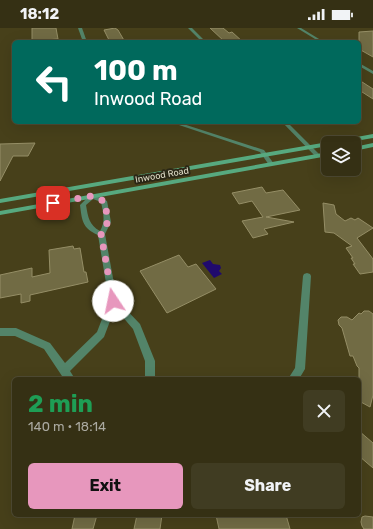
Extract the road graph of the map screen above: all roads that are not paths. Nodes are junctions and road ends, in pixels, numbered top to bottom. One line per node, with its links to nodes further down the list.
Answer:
1 (80, 28): 4 (street)
2 (190, 28): 5 (street)
3 (299, 28): 6 (street)
4 (84, 40)
5 (202, 40)
6 (319, 40)
7 (361, 65): 8 (street)
8 (373, 73)
9 (179, 124): 17 (street)
10 (286, 124): 15 (street)
11 (373, 136): 12 (main road)
12 (361, 138)
13 (373, 145): 16 (main road)
14 (321, 146): 15 (main road, Inwood Road)
15 (310, 148): 17 (main road, Inwood Road); 19 (street)
16 (361, 148)
17 (265, 155): 20 (street); 21 (main road, Inwood Road)
18 (321, 155): 19 (main road, Inwood Road)
19 (318, 156): 20 (main road, Inwood Road)
20 (272, 164): 22 (main road, Inwood Road)
21 (89, 186): 22 (main road); 23 (main road, Inwood Road)
22 (92, 196): 24 (main road, Inwood Road); 25 (street); 25 (street)
23 (0, 201)
24 (0, 213)
25 (101, 234): 27 (street)
26 (307, 276): 32 (street)
27 (113, 301): 29 (street); 31 (street)
28 (0, 332): 29 (street)
29 (65, 370): 30 (street)
30 (69, 377)
31 (150, 377)
32 (294, 377)

